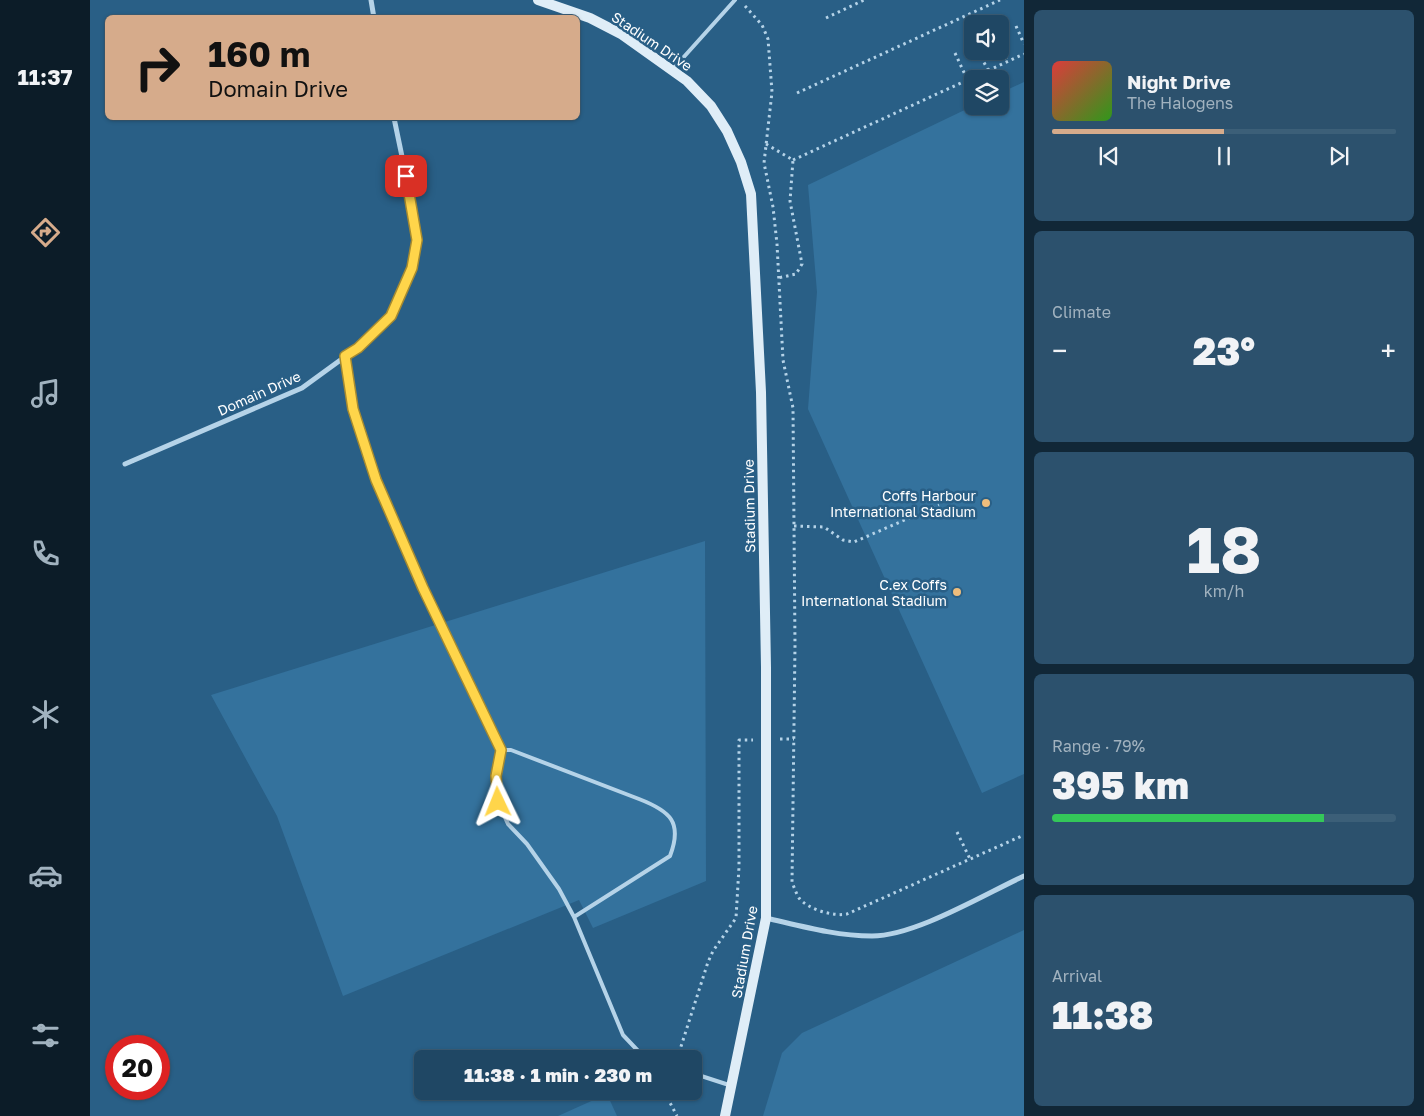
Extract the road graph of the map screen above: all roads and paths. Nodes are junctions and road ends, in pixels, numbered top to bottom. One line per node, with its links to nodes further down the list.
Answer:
1 (371, 0): 6 (street)
2 (538, 0): 15 (main road, Stadium Drive)
3 (735, 0): 15 (lane)
4 (864, 0): 8 (path)
5 (1000, 0): 19 (path)
6 (374, 15)
7 (754, 15): 21 (path)
8 (826, 18)
9 (1016, 26): 10 (path)
10 (1024, 44)
11 (955, 53): 17 (path)
12 (1024, 54): 14 (path)
13 (983, 60): 16 (path)
14 (1007, 61): 16 (path)
15 (673, 69): 35 (main road, Stadium Drive)
16 (988, 70)
17 (964, 71)
18 (964, 81): 22 (path)
19 (797, 92)
20 (394, 120): 24 (street, Domain Drive)
21 (766, 144): 22 (path); 23 (path)
22 (793, 160): 23 (path)
23 (778, 278): 27 (path)
24 (345, 356): 25 (street, Domain Drive); 29 (lane)
25 (125, 464)
26 (938, 505): 27 (path)
27 (794, 526): 32 (path)
28 (739, 740): 37 (path)
29 (501, 750): 34 (lane); 34 (lane)
30 (957, 832): 32 (path)
31 (1024, 835): 32 (path)
32 (970, 859)
33 (1024, 876): 35 (street)
34 (574, 917): 36 (lane)
35 (766, 918): 39 (main road, Stadium Drive)
36 (638, 1050)
37 (680, 1050)
38 (702, 1076): 39 (lane)
39 (732, 1086): 42 (main road, Stadium Drive)
40 (669, 1100): 41 (path)
41 (677, 1116)
42 (725, 1116)

